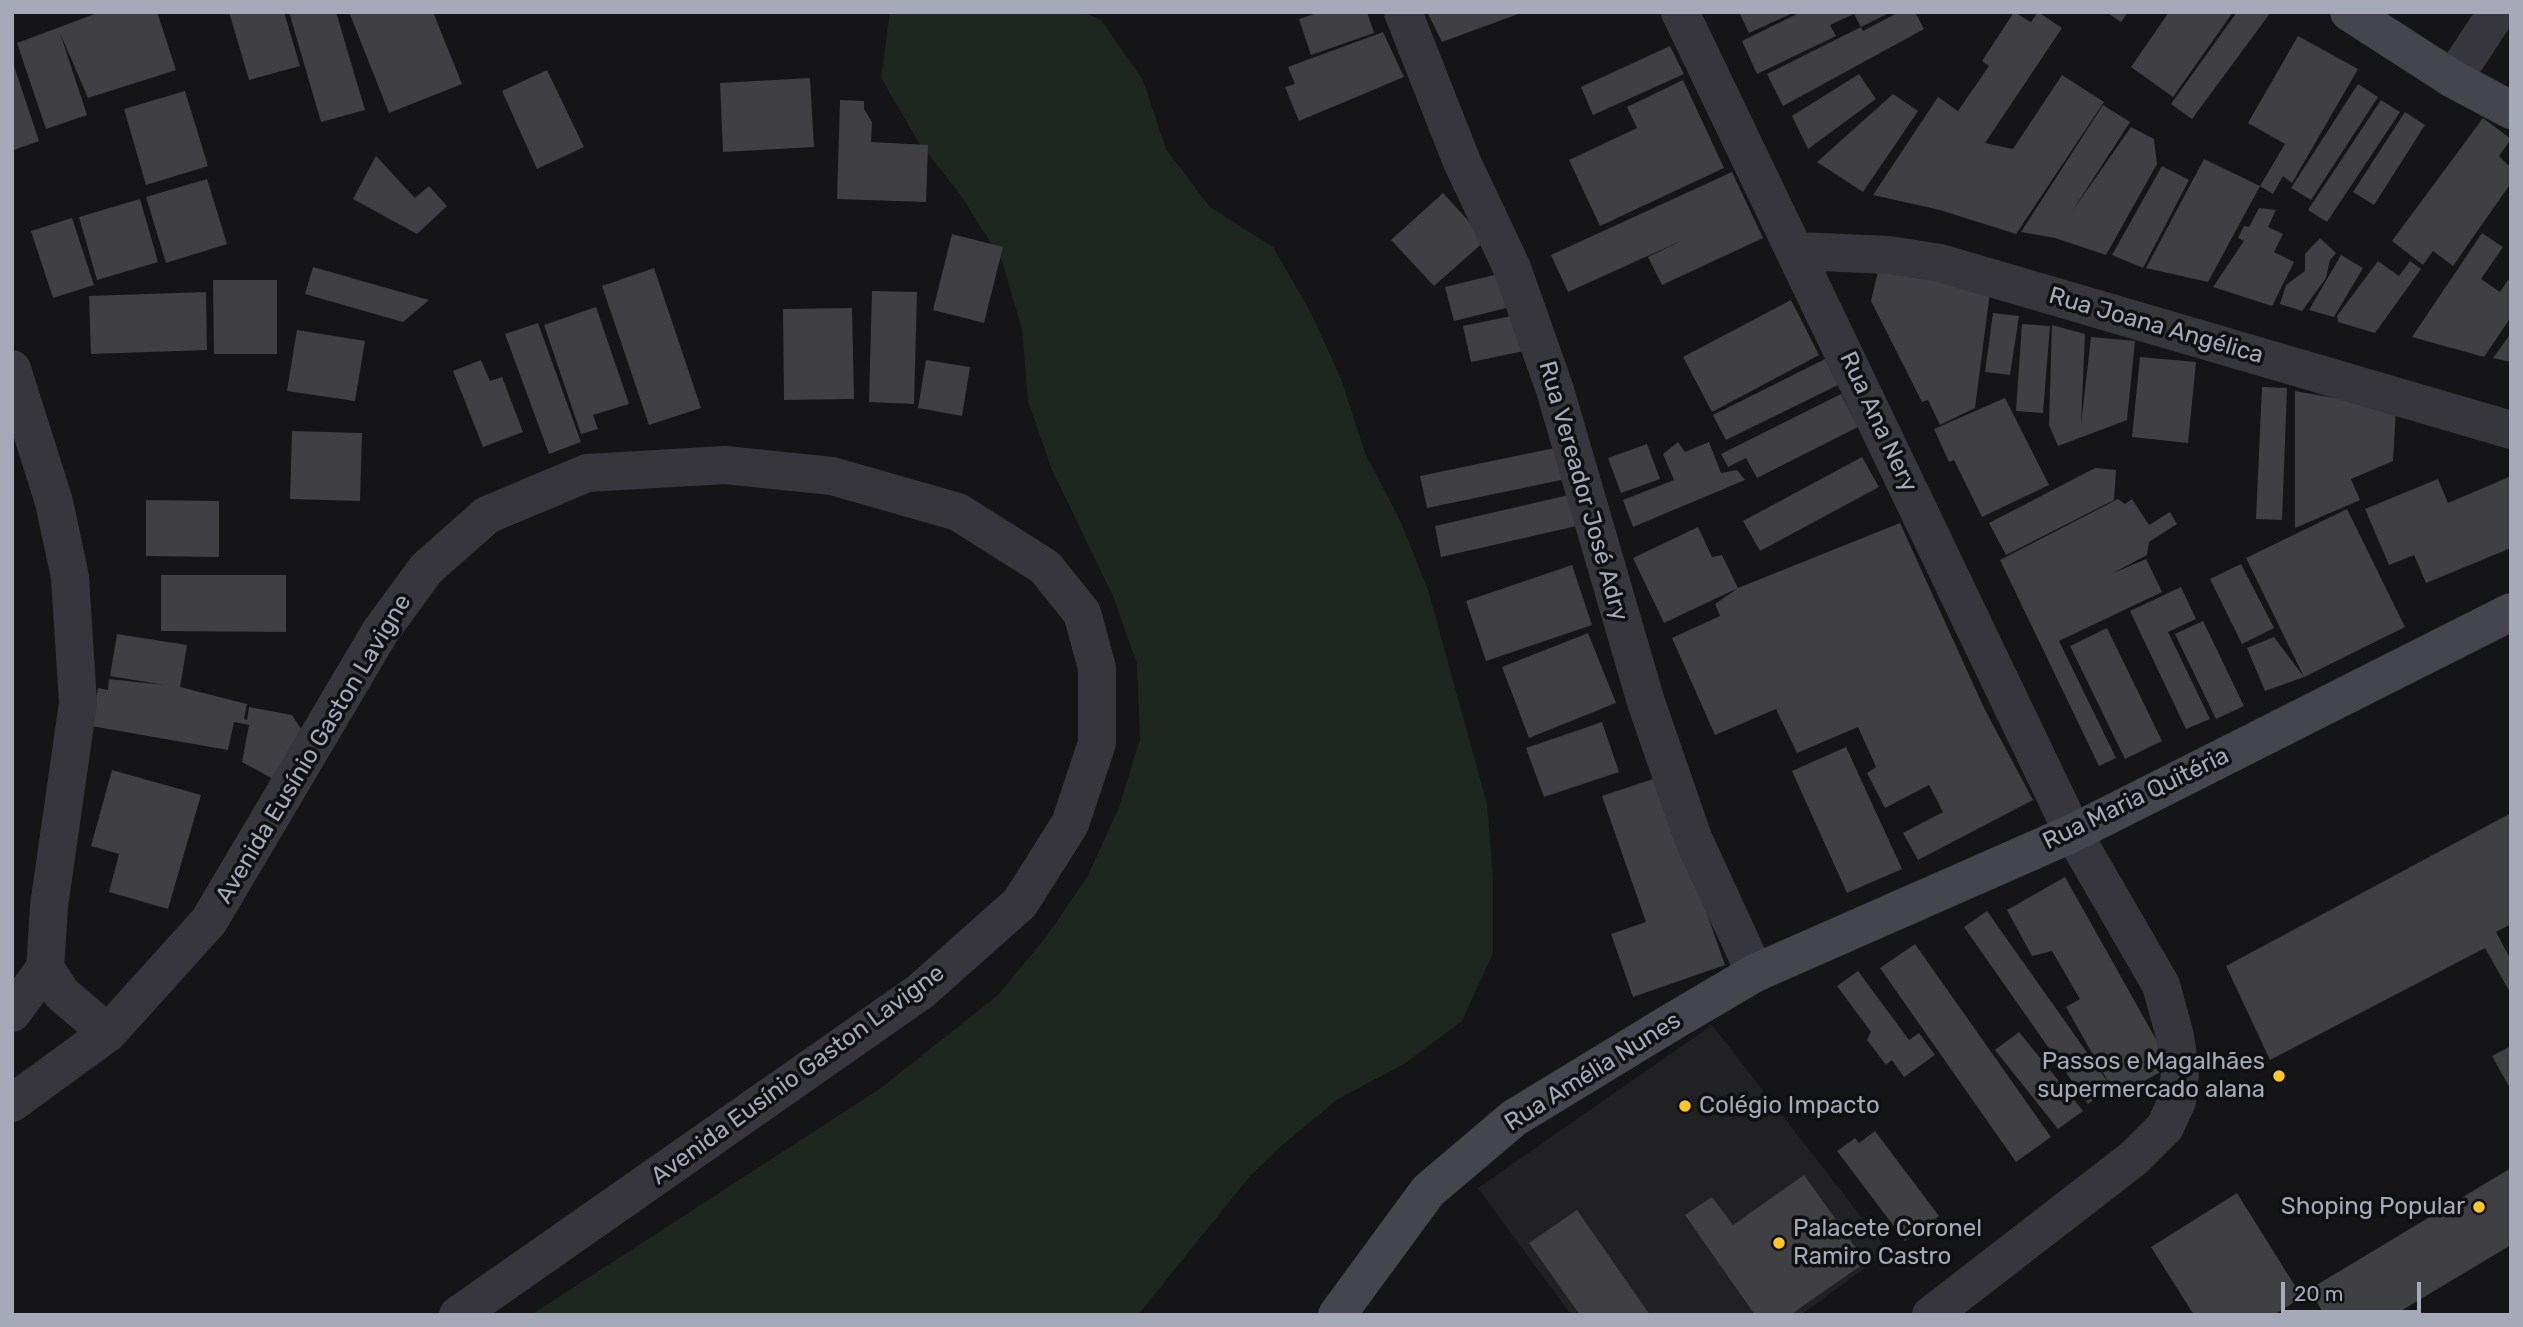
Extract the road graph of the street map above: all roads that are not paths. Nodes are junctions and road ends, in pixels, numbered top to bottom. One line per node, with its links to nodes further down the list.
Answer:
1 (1403, 12): 13 (street, Rua Vereador José Adry)
2 (1680, 12): 7 (street, Rua Ana Nery)
3 (2349, 12): 5 (main road)
4 (2497, 12): 5 (street)
5 (2453, 79): 6 (main road)
6 (2511, 110)
7 (1797, 251): 9 (street, Rua Joana Angélica); 11 (street, Rua Ana Nery)
8 (12, 369): 12 (street)
9 (2511, 430)
10 (2511, 612): 11 (main road, Rua Maria Quitéria)
11 (2073, 833): 13 (main road, Rua Maria Quitéria); 19 (street, Rua Ana Nery)
12 (46, 968): 14 (street); 15 (street)
13 (1755, 973): 18 (main road, Rua Amélia Nunes)
14 (12, 1013)
15 (108, 1033): 16 (street, Avenida Eusínio Gaston Lavigne); 17 (street, Avenida Eusínio Gaston Lavigne)
16 (12, 1103)
17 (458, 1315)
18 (1337, 1315)
19 (1931, 1315)

